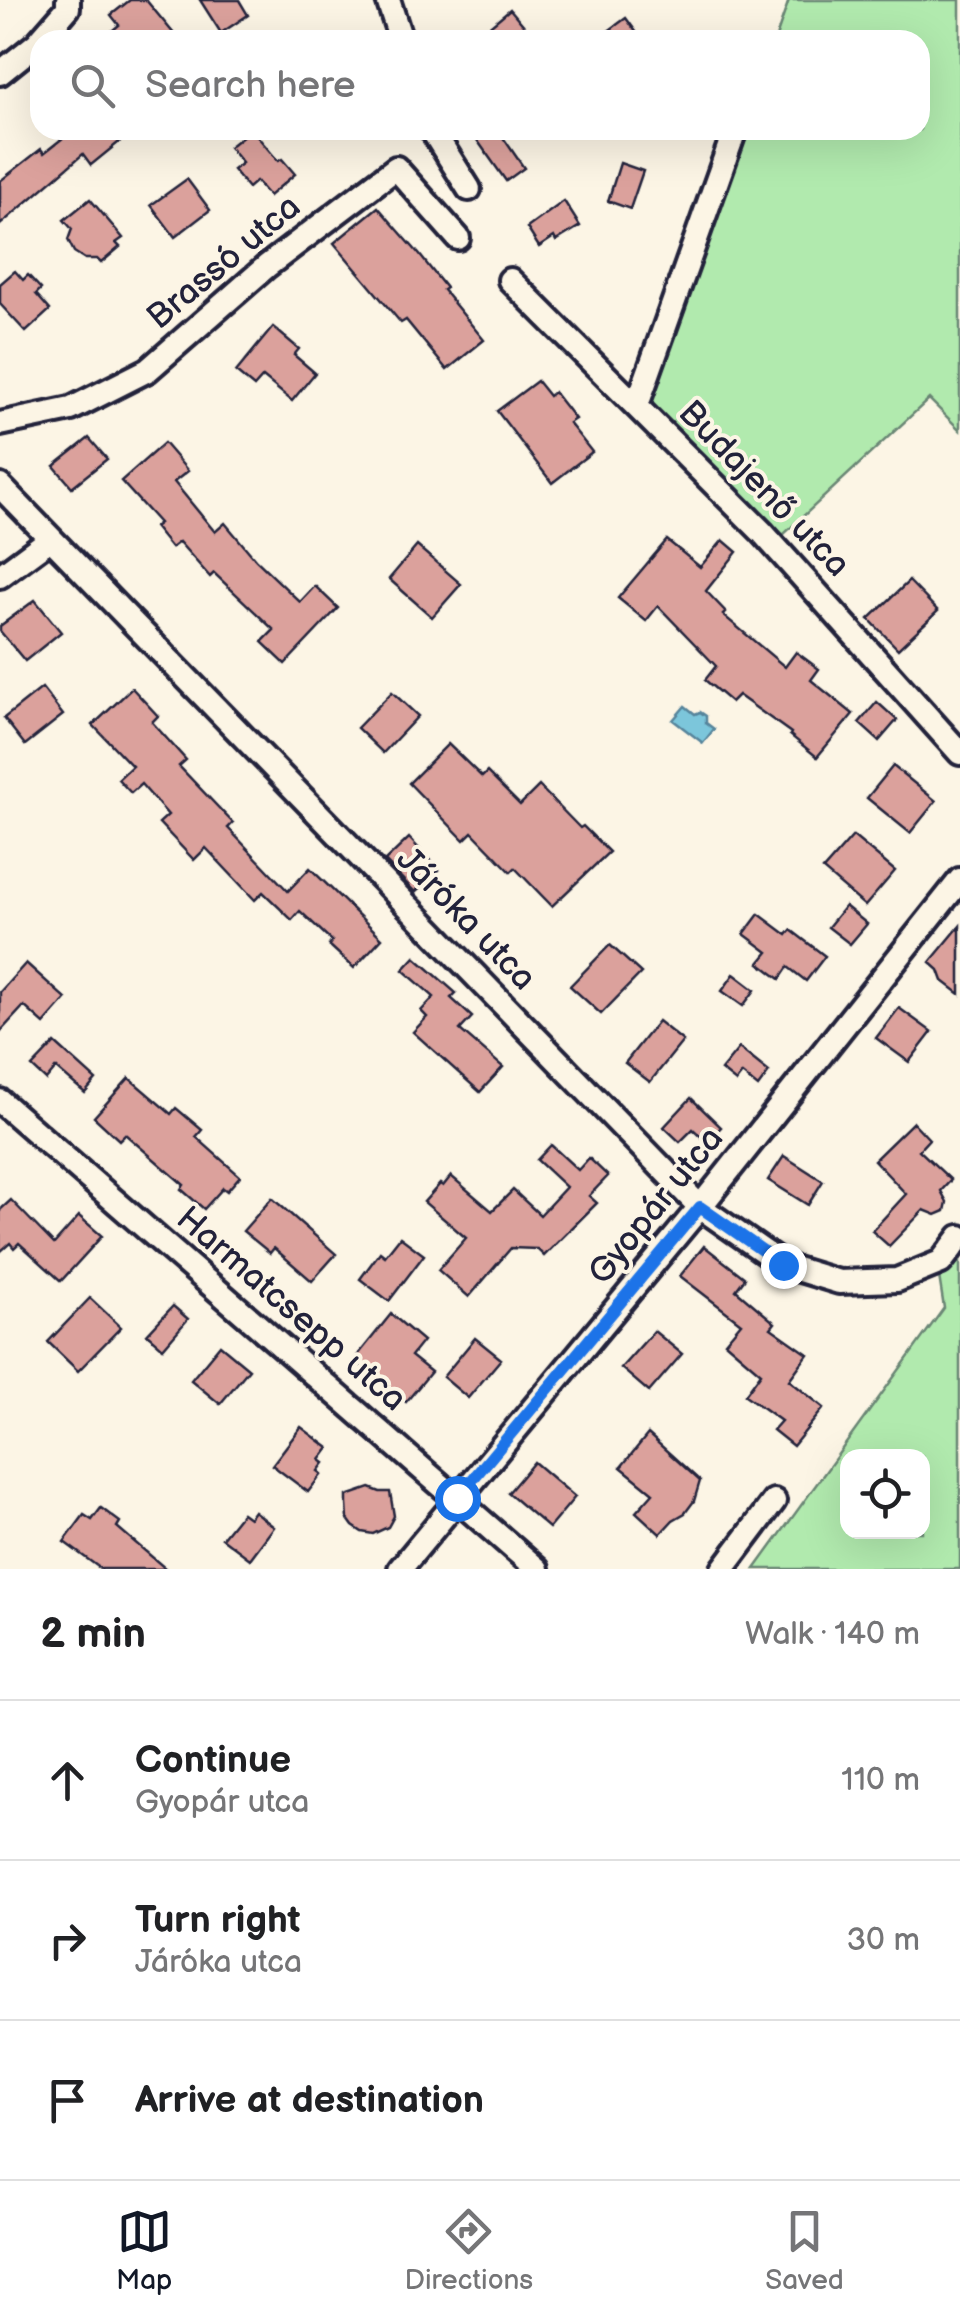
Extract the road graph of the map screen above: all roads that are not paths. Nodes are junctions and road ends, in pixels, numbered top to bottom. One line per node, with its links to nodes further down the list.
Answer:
1 (68, 0): 3 (street)
2 (388, 0): 4 (street)
3 (49, 30)
4 (398, 30)
5 (30, 48): 6 (street)
6 (0, 73)
7 (438, 140): 9 (street)
8 (730, 140): 12 (street)
9 (469, 189)
10 (458, 238): 13 (street, Brassó utca)
11 (510, 280): 12 (street, Budajenő utca)
12 (636, 405): 17 (street, Budajenő utca)
13 (0, 424)
14 (0, 486): 15 (street, Járóka utca)
15 (50, 539): 16 (street); 20 (street, Járóka utca)
16 (0, 576)
17 (960, 753)
18 (960, 880): 20 (street, Gyopár utca)
19 (0, 1101): 22 (street, Harmatcsepp utca)
20 (700, 1207): 21 (street, Járóka utca); 22 (street, Gyopár utca)
21 (960, 1238)
22 (457, 1498): 24 (street, Gyopár utca); 25 (street, Harmatcsepp utca)
23 (774, 1501): 26 (street)
24 (400, 1569)
25 (537, 1569)
26 (723, 1569)

